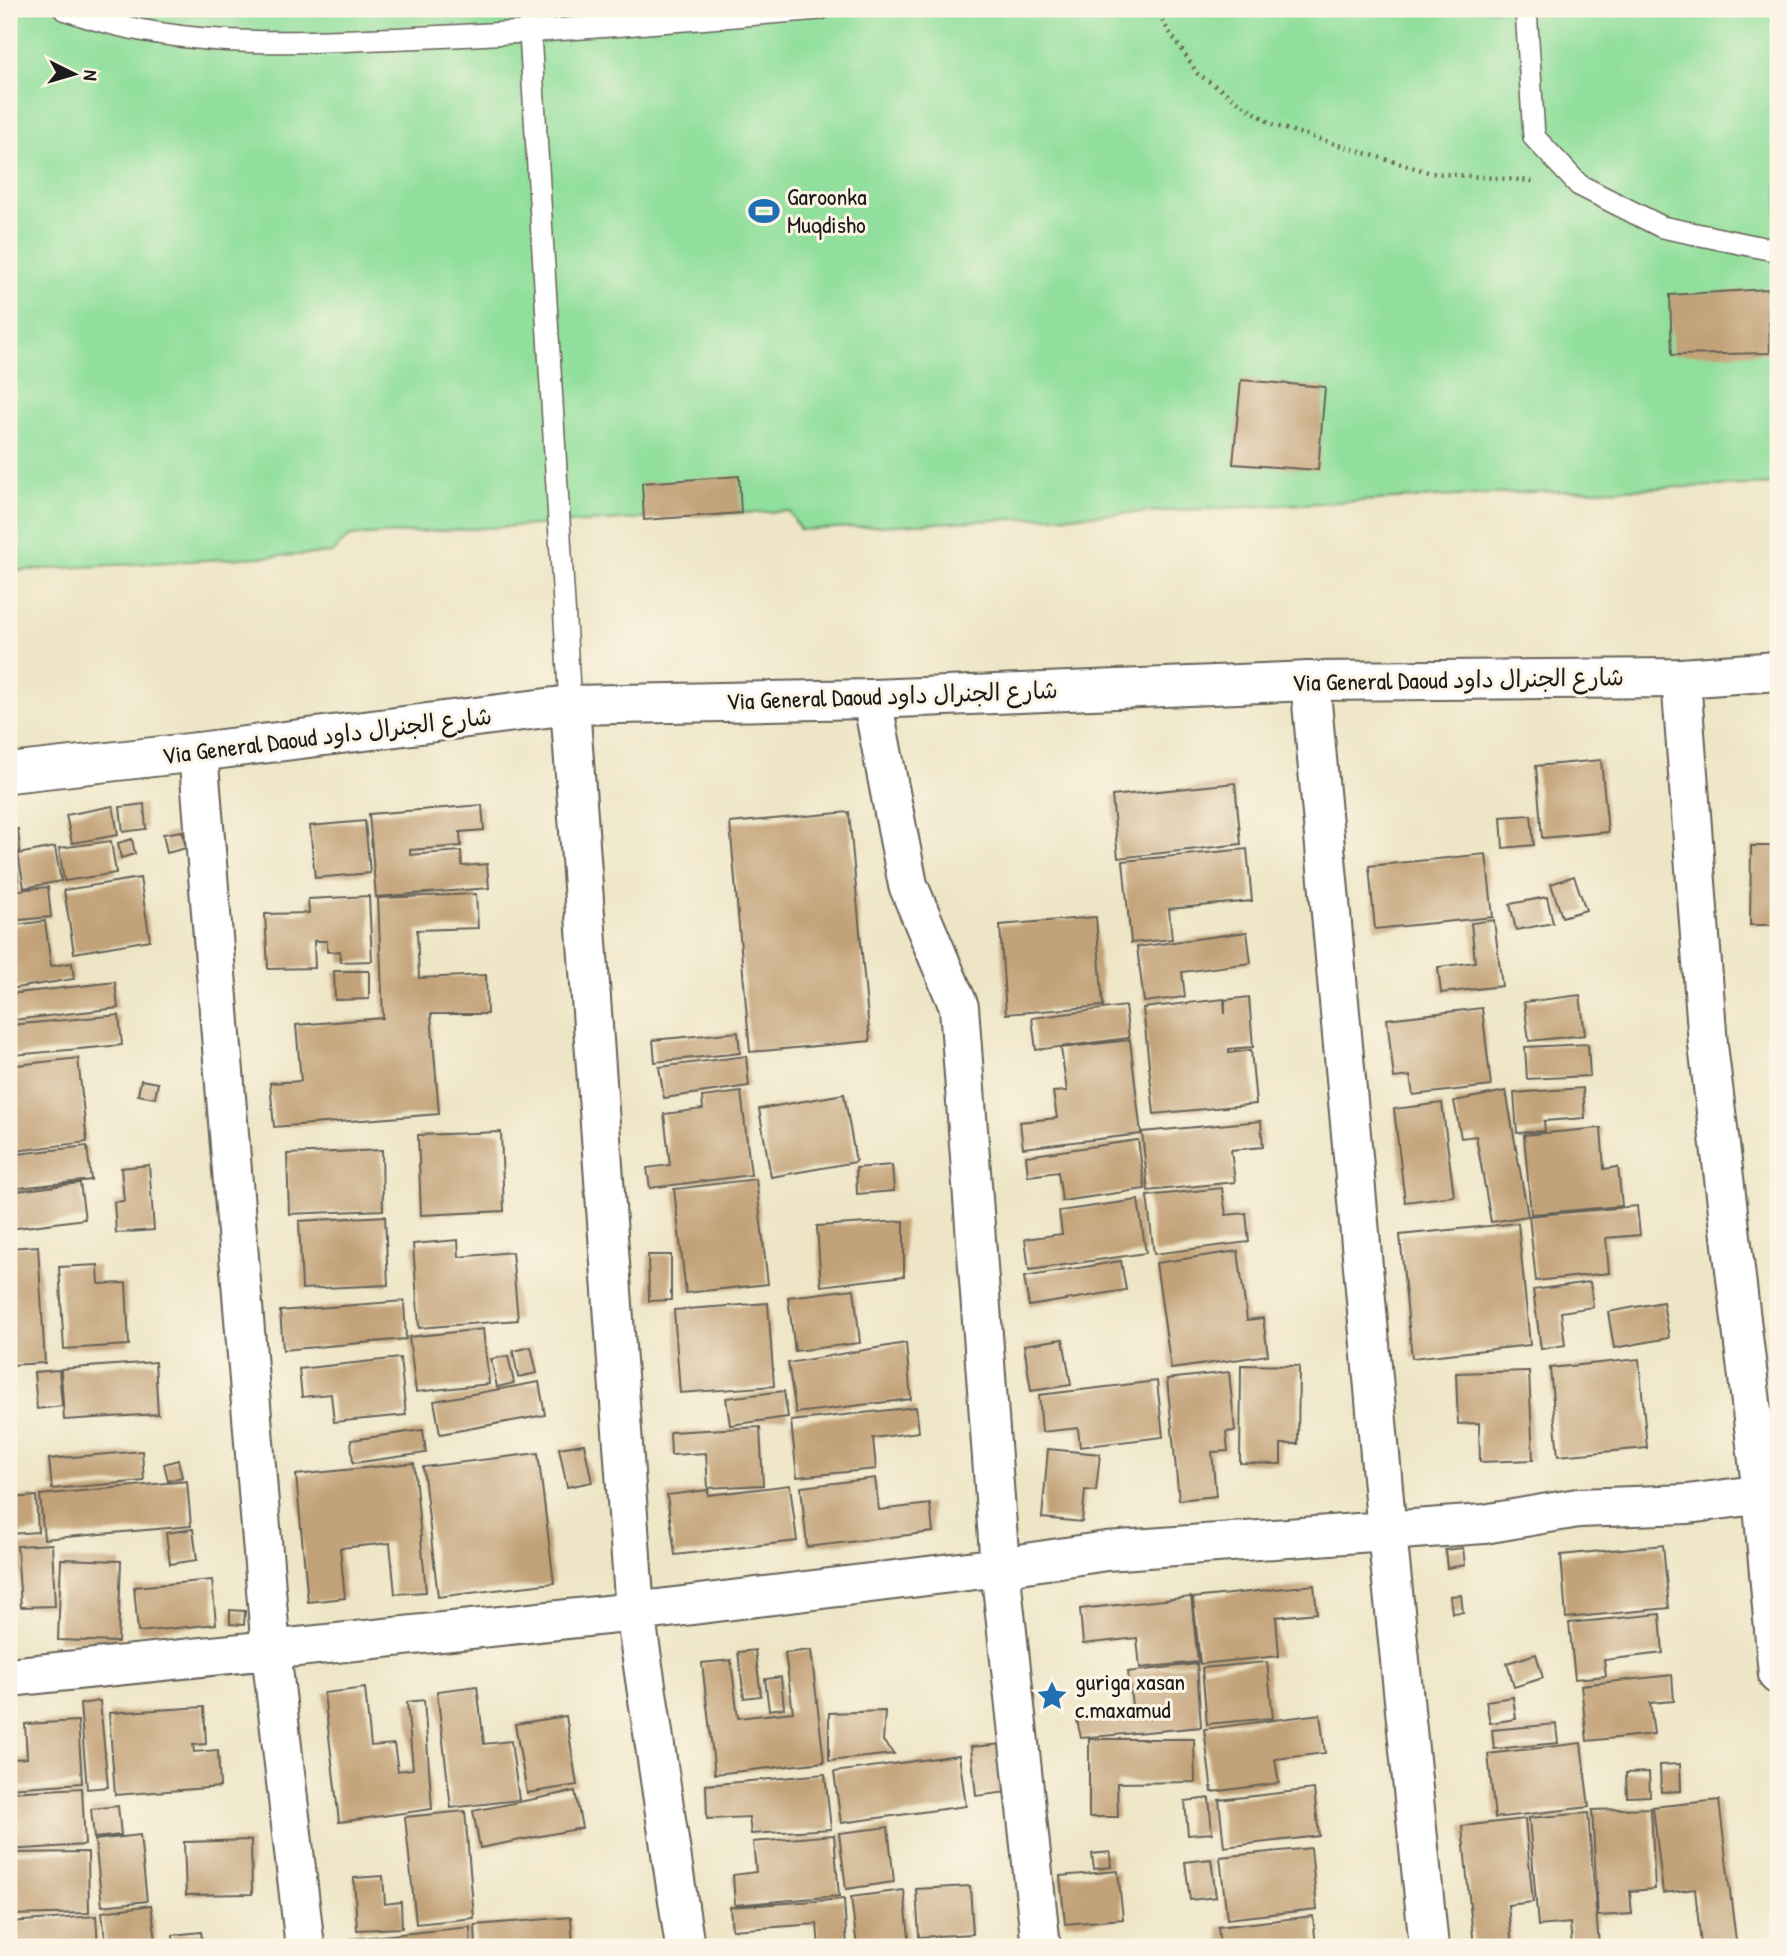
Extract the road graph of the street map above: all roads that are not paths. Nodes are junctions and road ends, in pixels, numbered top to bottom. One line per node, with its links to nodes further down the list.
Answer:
1 (64, 9): 4 (lane)
2 (820, 9): 4 (lane)
3 (1526, 9): 5 (lane)
4 (530, 33): 10 (lane)
5 (1778, 251)
6 (1778, 671): 7 (street, Via General Daoud شارع الجنرال داود)
7 (1681, 678): 8 (street, Via General Daoud شارع الجنرال داود); 13 (street)
8 (1310, 681): 9 (street, Via General Daoud شارع الجنرال داود); 14 (street)
9 (872, 699): 10 (street, Via General Daoud شارع الجنرال داود); 15 (street)
10 (569, 705): 11 (street, Via General Daoud شارع الجنرال داود); 16 (street)
11 (198, 752): 12 (street, Via General Daoud شارع الجنرال داود); 17 (street)
12 (9, 773)
13 (1770, 1493): 14 (street); 18 (street)
14 (1387, 1532): 15 (street); 23 (street)
15 (1000, 1567): 16 (street); 22 (street)
16 (635, 1612): 17 (street); 21 (street)
17 (271, 1651): 19 (street); 20 (street)
18 (1778, 1675)
19 (9, 1677)
20 (305, 1947)
21 (685, 1947)
22 (1041, 1947)
23 (1429, 1947)

